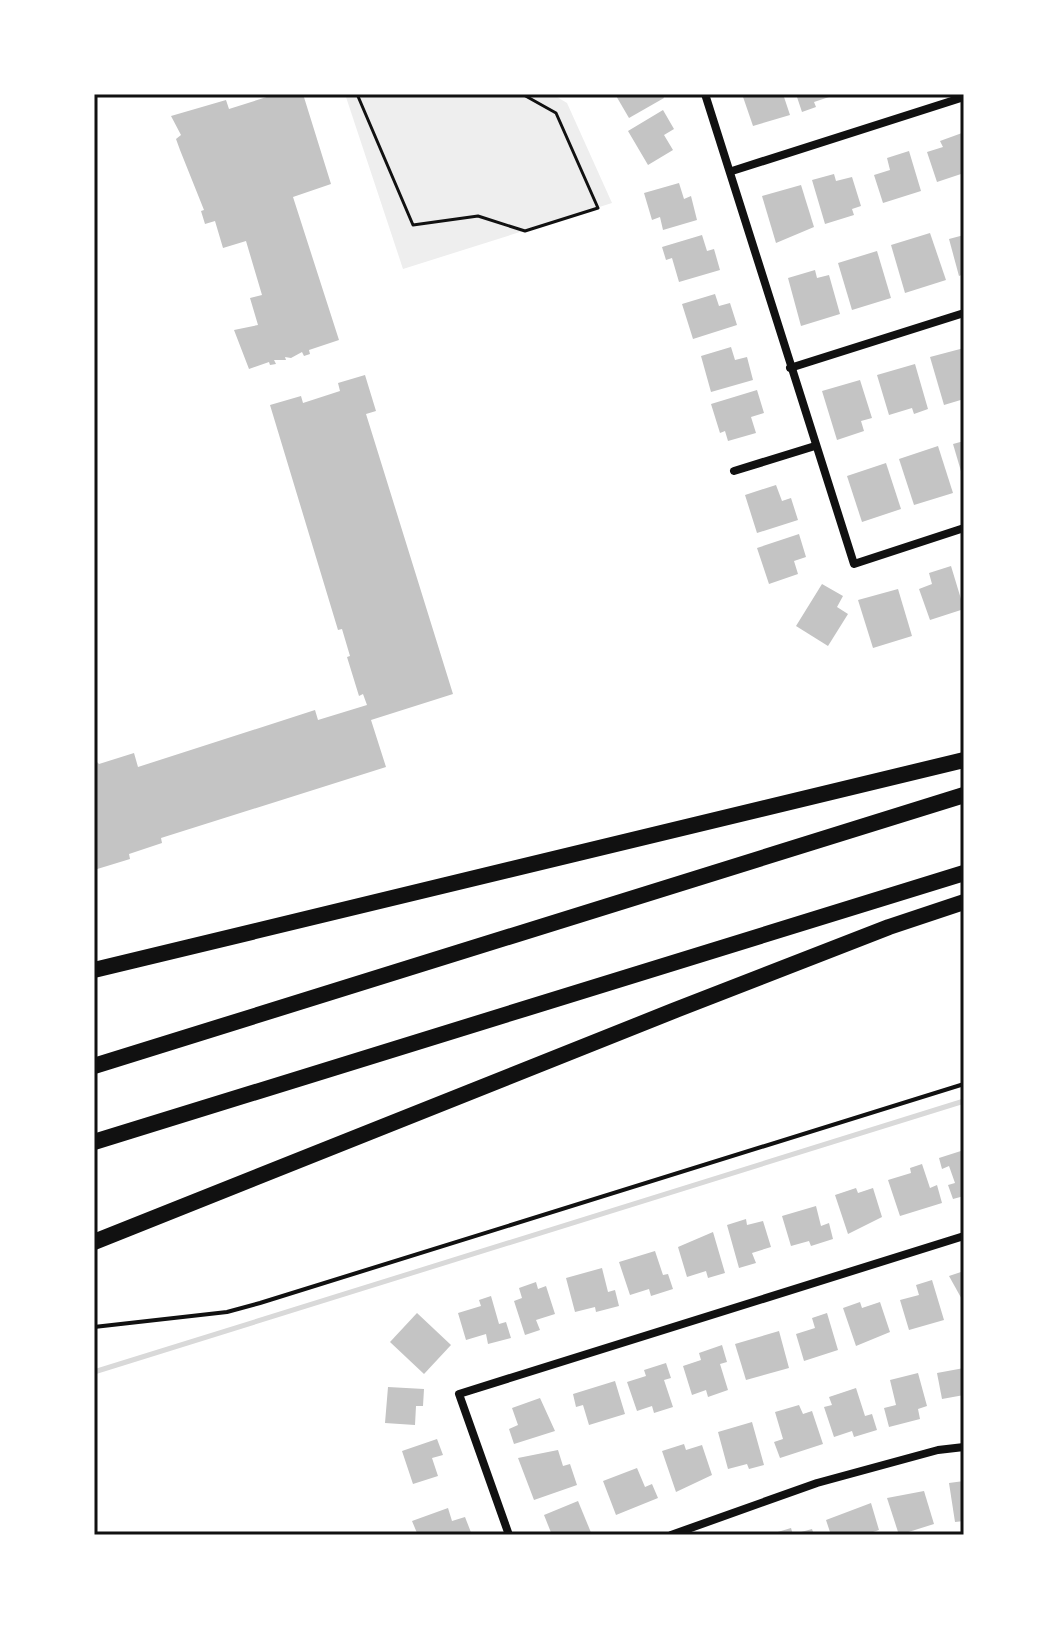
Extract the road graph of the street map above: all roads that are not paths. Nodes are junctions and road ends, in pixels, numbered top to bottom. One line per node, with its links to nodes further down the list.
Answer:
1 (705, 94): 3 (street)
2 (964, 97): 3 (street)
3 (732, 171): 5 (street)
4 (964, 313): 5 (street)
5 (790, 368): 6 (street)
6 (815, 446): 7 (street); 8 (street)
7 (734, 471)
8 (964, 528)
9 (964, 760): 13 (highway)
10 (964, 795): 14 (highway)
11 (964, 873): 16 (highway)
12 (964, 902): 18 (highway)
13 (94, 970)
14 (94, 1066)
15 (964, 1084): 19 (lane)
16 (94, 1142)
17 (964, 1236): 21 (street)
18 (94, 1242)
19 (94, 1327)
20 (964, 1447): 22 (street)
21 (509, 1535)
22 (671, 1535)

